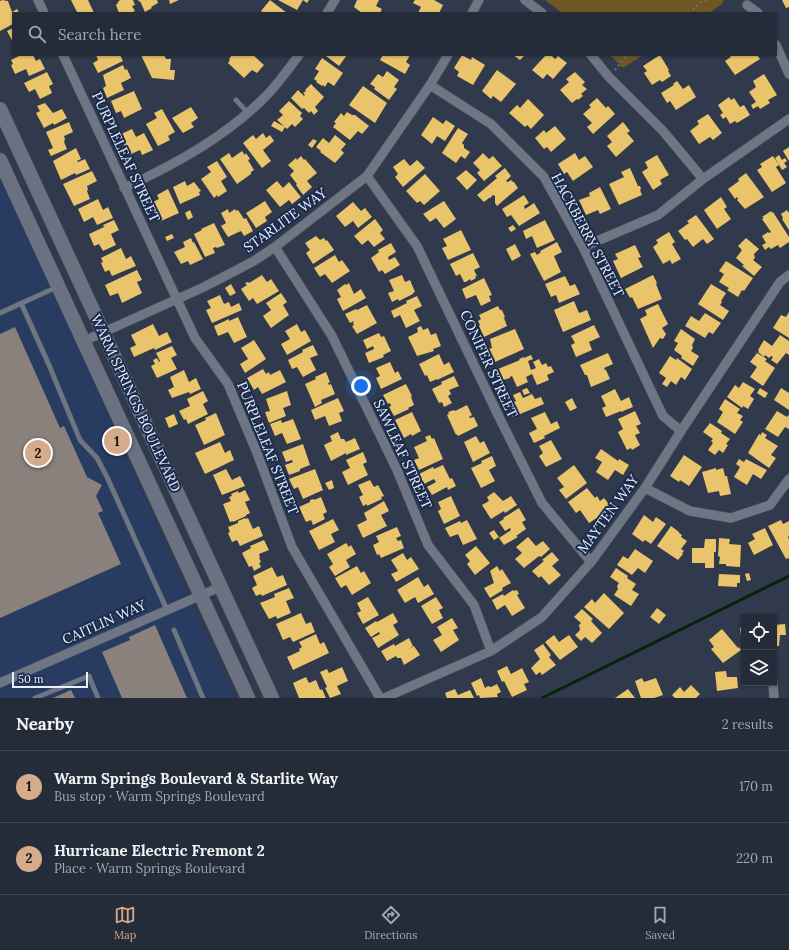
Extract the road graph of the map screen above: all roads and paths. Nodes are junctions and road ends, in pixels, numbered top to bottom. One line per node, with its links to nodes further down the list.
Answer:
1 (38, 0): 7 (street)
2 (335, 0): 8 (street)
3 (479, 0): 9 (street)
4 (525, 0): 10 (street)
5 (706, 0): 11 (path)
6 (747, 5): 12 (street)
7 (44, 12)
8 (328, 12)
9 (473, 12)
10 (541, 12)
11 (690, 12)
12 (757, 12)
13 (777, 47): 19 (street)
14 (63, 56): 29 (street, PURPLELEAF STREET)
15 (298, 56): 24 (street)
16 (447, 56): 21 (street, STARLITE WAY)
17 (592, 56): 20 (street)
18 (626, 56): 20 (path)
19 (789, 74)
20 (608, 76): 28 (street)
21 (430, 85): 27 (street, STARLITE WAY); 31 (street, HACKBERRY STREET)
22 (236, 100): 24 (lane)
23 (0, 109): 37 (main road, WARM SPRINGS BOULEVARD)
24 (248, 113): 29 (street)
25 (789, 119): 28 (street)
26 (0, 160): 33 (main road, WARM SPRINGS BOULEVARD)
27 (367, 176): 30 (street, STARLITE WAY); 42 (street, CONIFER STREET)
28 (703, 179): 31 (street)
29 (124, 188): 34 (street, PURPLELEAF STREET)
30 (275, 247): 34 (street, STARLITE WAY); 47 (street, SAWLEAF STREET)
31 (583, 247): 39 (street, HACKBERRY STREET)
32 (789, 275): 39 (street, MAYTEN WAY)
33 (59, 286): 35 (lane); 38 (main road, WARM SPRINGS BOULEVARD)
34 (176, 299): 37 (street, STARLITE WAY); 55 (street, PURPLELEAF STREET)
35 (22, 303): 36 (lane); 45 (lane)
36 (0, 313)
37 (104, 332): 38 (street, STARLITE WAY); 43 (main road, WARM SPRINGS BOULEVARD)
38 (84, 341): 44 (main road, WARM SPRINGS BOULEVARD)
39 (681, 431): 41 (street, MAYTEN WAY)
40 (789, 479): 41 (street)
41 (646, 488): 42 (street, MAYTEN WAY)
42 (591, 562): 47 (street, MAYTEN WAY)
43 (220, 587): 44 (street, CAITLIN WAY); 54 (main road, WARM SPRINGS BOULEVARD)
44 (201, 595): 45 (street, CAITLIN WAY); 53 (main road, WARM SPRINGS BOULEVARD)
45 (167, 610): 48 (street, CAITLIN WAY)
46 (174, 630): 52 (lane)
47 (491, 651): 56 (street, MAYTEN WAY)
48 (0, 683)
49 (773, 686): 57 (street)
50 (35, 698): 51 (lane)
51 (98, 698)
52 (203, 698)
53 (248, 698)
54 (272, 698)
55 (380, 698)
56 (384, 698)
57 (774, 698)

